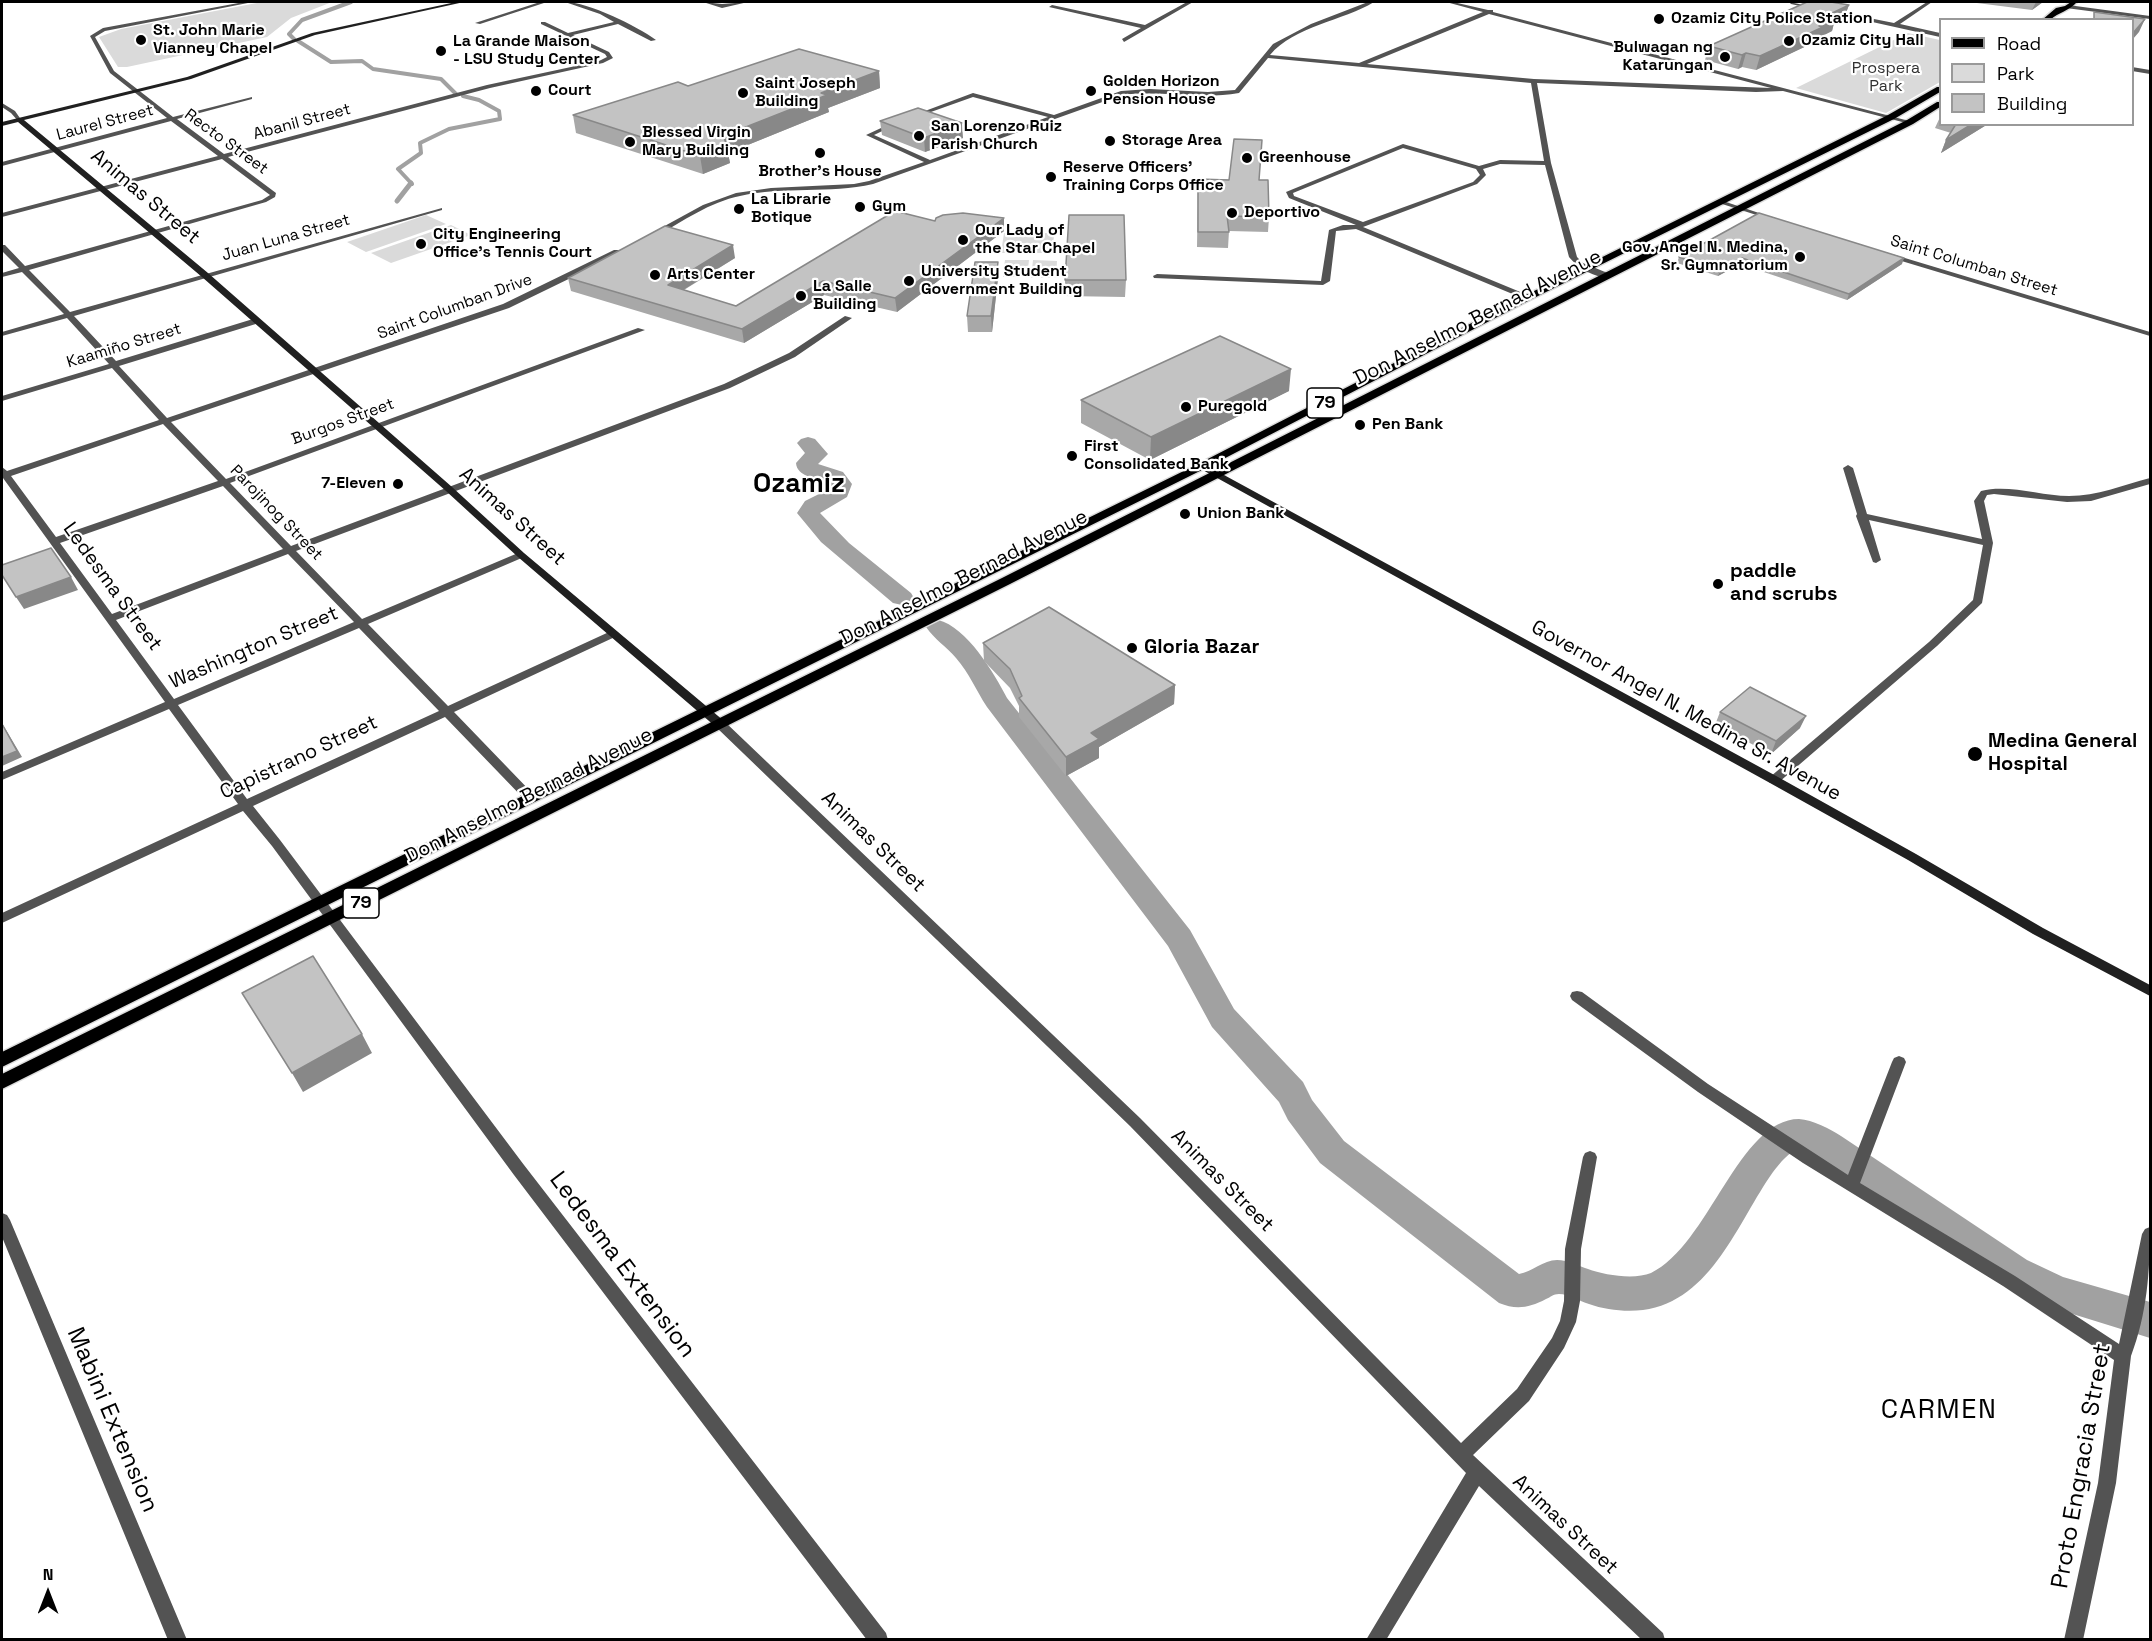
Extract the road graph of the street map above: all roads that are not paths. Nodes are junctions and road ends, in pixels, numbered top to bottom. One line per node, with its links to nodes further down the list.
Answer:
1 (250, 2): 35 (street, Recto Street)
2 (461, 2): 35 (street)
3 (544, 2): 20 (street)
4 (567, 2): 19 (street)
5 (706, 2): 6 (street)
6 (745, 2)
7 (1190, 2): 23 (street)
8 (1371, 2): 28 (street)
9 (1449, 2): 15 (street)
10 (1791, 2): 22 (street)
11 (1930, 2): 22 (street)
12 (2059, 2): 13 (street)
13 (2070, 5): 16 (main road); 17 (main road); 18 (street)
14 (1052, 8): 23 (street)
15 (1491, 11): 29 (street); 33 (street)
16 (2047, 18)
17 (2068, 18)
18 (2151, 18)
19 (619, 22): 24 (street); 26 (street)
20 (478, 23)
21 (543, 23): 24 (street)
22 (1895, 25): 25 (street)
23 (1145, 27): 27 (street)
24 (566, 34): 46 (street, Abanil Street)
25 (1939, 35)
26 (653, 40)
27 (1124, 40)
28 (1265, 56): 29 (street); 39 (street)
29 (1360, 64): 32 (street)
30 (2134, 69): 31 (street)
31 (2151, 72)
32 (1534, 81): 33 (street); 49 (street)
33 (1786, 88): 40 (street)
34 (1939, 90): 40 (main road, Don Anselmo Bernad Avenue / 79)
35 (134, 92): 41 (street, Recto Street); 42 (street)
36 (250, 98): 41 (street, Laurel Street)
37 (2, 105): 42 (street)
38 (1939, 105): 43 (main road, Don Anselmo Bernad Avenue / 79)
39 (1054, 117): 47 (street); 47 (street)
40 (1891, 117): 43 (street); 52 (main road, Don Anselmo Bernad Avenue / 79)
41 (172, 119): 45 (street, Laurel Street); 46 (street, Recto Street)
42 (20, 120): 44 (street); 45 (street, Animas Street)
43 (1910, 122): 53 (main road, Don Anselmo Bernad Avenue / 79)
44 (2, 124)
45 (58, 150): 48 (street, Laurel Street); 51 (street, Animas Street)
46 (222, 156): 51 (street, Abanil Street); 58 (street, Recto Street)
47 (930, 162): 59 (street)
48 (2, 164)
49 (1548, 164): 50 (street); 63 (street)
50 (1479, 168): 57 (street); 57 (street)
51 (103, 188): 55 (street, Abanil Street); 58 (street, Animas Street)
52 (1721, 202): 53 (street); 63 (main road, Don Anselmo Bernad Avenue / 79)
53 (1741, 208): 56 (street); 68 (main road, Don Anselmo Bernad Avenue / 79)
54 (440, 209): 66 (street, Juan Luna Street)
55 (2, 215)
56 (1784, 222)
57 (1360, 226): 67 (street); 69 (street)
58 (153, 232): 64 (street, Recto Street); 66 (street, Animas Street)
59 (645, 238)
60 (2, 247): 64 (street, Parojinog Street)
61 (626, 248): 79 (street, Saint Columban Drive)
62 (1881, 252): 75 (street, Saint Columban Street)
63 (1587, 268): 68 (street); 69 (main road, Don Anselmo Bernad Avenue / 79)
64 (24, 269): 65 (street, Recto Street); 70 (street, Parojinog Street)
65 (2, 275)
66 (205, 275): 70 (street, Juan Luna Street); 72 (street, Animas Street)
67 (1157, 276)
68 (1607, 276): 78 (main road, Don Anselmo Bernad Avenue / 79)
69 (1527, 298): 76 (main road, Don Anselmo Bernad Avenue / 79)
70 (69, 315): 74 (street, Juan Luna Street); 77 (street, Parojinog Street)
71 (848, 318): 89 (street)
72 (256, 321): 77 (street, Kaamiño Street); 79 (street, Animas Street)
73 (641, 330): 82 (street, Burgos Street)
74 (2, 334)
75 (2151, 334)
76 (1404, 362): 78 (main road); 83 (main road, Don Anselmo Bernad Avenue / 79)
77 (112, 365): 80 (street, Kaamiño Street); 81 (street, Parojinog Street)
78 (1422, 370): 86 (main road, Don Anselmo Bernad Avenue / 79)
79 (314, 371): 81 (street, Saint Columban Drive); 82 (street, Animas Street)
80 (2, 399)
81 (165, 421): 85 (street, Saint Columban Drive); 88 (street, Parojinog Street)
82 (377, 425): 88 (street, Burgos Street); 89 (street, Animas Street)
83 (1202, 466): 86 (street, Governor Angel N. Medina Sr. Avenue); 101 (main road, Don Anselmo Bernad Avenue / 79)
84 (1848, 468): 90 (street)
85 (3, 473): 91 (street, Ledesma Street)
86 (1217, 475): 102 (main road, Don Anselmo Bernad Avenue / 79); 104 (street, Governor Angel N. Medina Sr. Avenue)
87 (2151, 481): 92 (street)
88 (225, 482): 91 (street, Burgos Street); 93 (street, Parojinog Street)
89 (449, 489): 93 (street); 94 (street, Animas Street)
90 (1862, 516): 92 (street); 95 (street)
91 (55, 541): 96 (street, Ledesma Street)
92 (1988, 543): 104 (street)
93 (291, 551): 96 (street); 97 (street, Parojinog Street)
94 (521, 555): 97 (street, Washington Street); 98 (street, Animas Street)
95 (1876, 560)
96 (111, 618): 99 (street, Ledesma Street)
97 (360, 623): 99 (street, Washington Street); 100 (street, Parojinog Street)
98 (613, 634): 100 (street, Capistrano Street); 101 (street, Animas Street)
99 (172, 702): 103 (street, Washington Street); 106 (street, Ledesma Street)
100 (446, 711): 105 (street, Parojinog Street); 106 (street, Capistrano Street)
101 (706, 711): 102 (street, Animas Street); 105 (main road, Don Anselmo Bernad Avenue / 79)
102 (720, 724): 109 (main road, Don Anselmo Bernad Avenue / 79); 120 (street, Animas Street)
103 (2, 776)
104 (1774, 780): 110 (street, Governor Angel N. Medina Sr. Avenue)
105 (530, 798): 107 (main road, Don Anselmo Bernad Avenue / 79)
106 (245, 805): 107 (street, Ledesma Street); 108 (street, Capistrano Street)
107 (318, 902): 109 (street, Ledesma Extension); 112 (main road, Don Anselmo Bernad Avenue / 79)
108 (2, 918)
109 (330, 918): 114 (main road, Don Anselmo Bernad Avenue / 79); 123 (street, Ledesma Extension)
110 (2151, 991)
111 (1576, 996): 116 (street)
112 (2, 1060)
113 (1899, 1062): 116 (street)
114 (2, 1082)
115 (1590, 1157): 120 (street)
116 (1851, 1185): 119 (street)
117 (2, 1220): 122 (street, Mabini Extension)
118 (2149, 1242): 119 (street, Proto Engracia Street)
119 (2123, 1356): 126 (street, Proto Engracia Street)
120 (1462, 1454): 121 (street, Animas Street)
121 (1478, 1472): 124 (street); 125 (street, Animas Street)
122 (178, 1640)
123 (879, 1640)
124 (1375, 1640)
125 (1656, 1640)
126 (2073, 1640)

